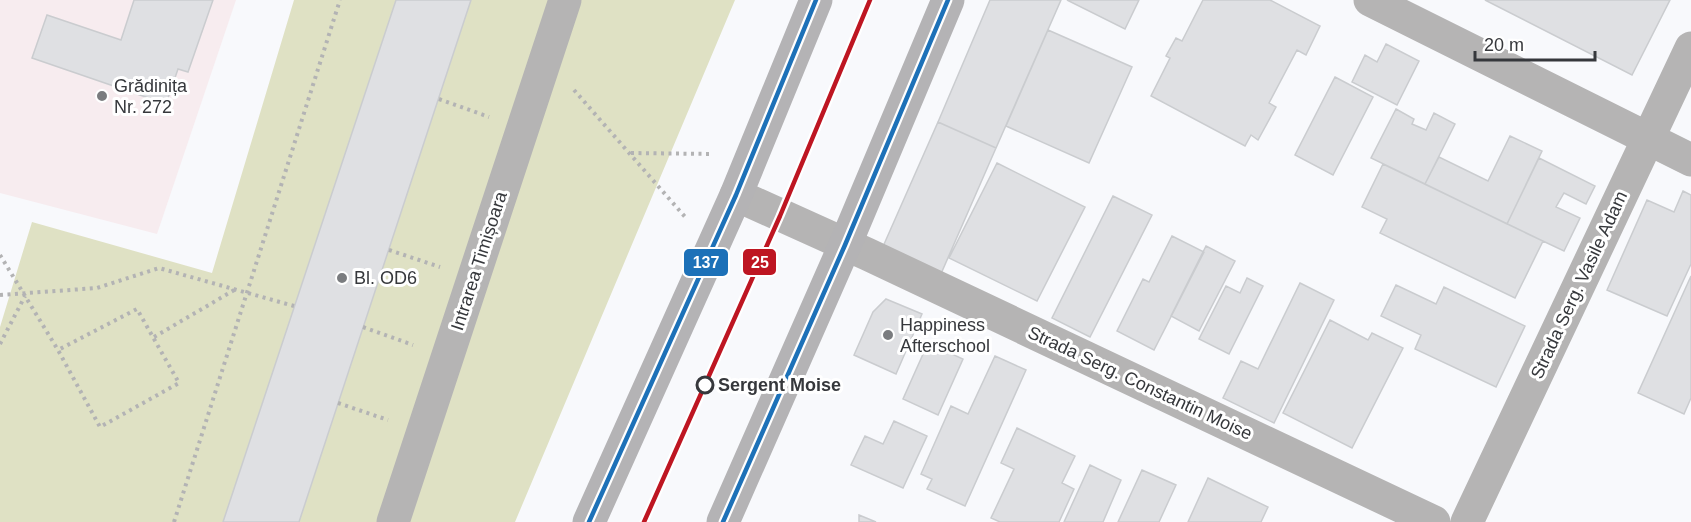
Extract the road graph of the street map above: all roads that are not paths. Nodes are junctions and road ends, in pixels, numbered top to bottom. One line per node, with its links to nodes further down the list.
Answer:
1 (565, 0): 10 (street, Intrarea Timișoara)
2 (816, 0): 8 (main road)
3 (948, 0): 9 (main road)
4 (1370, 0): 6 (street)
5 (1691, 48): 6 (street, Strada Serg. Vasile Adam)
6 (1648, 139): 7 (street); 14 (street, Strada Serg. Vasile Adam)
7 (1691, 160)
8 (736, 195): 9 (street, Strada Serg. Constantin Moise); 11 (main road)
9 (846, 245): 12 (main road); 13 (street, Strada Serg. Constantin Moise)
10 (393, 522)
11 (589, 522)
12 (723, 522)
13 (1434, 522)
14 (1467, 522)

